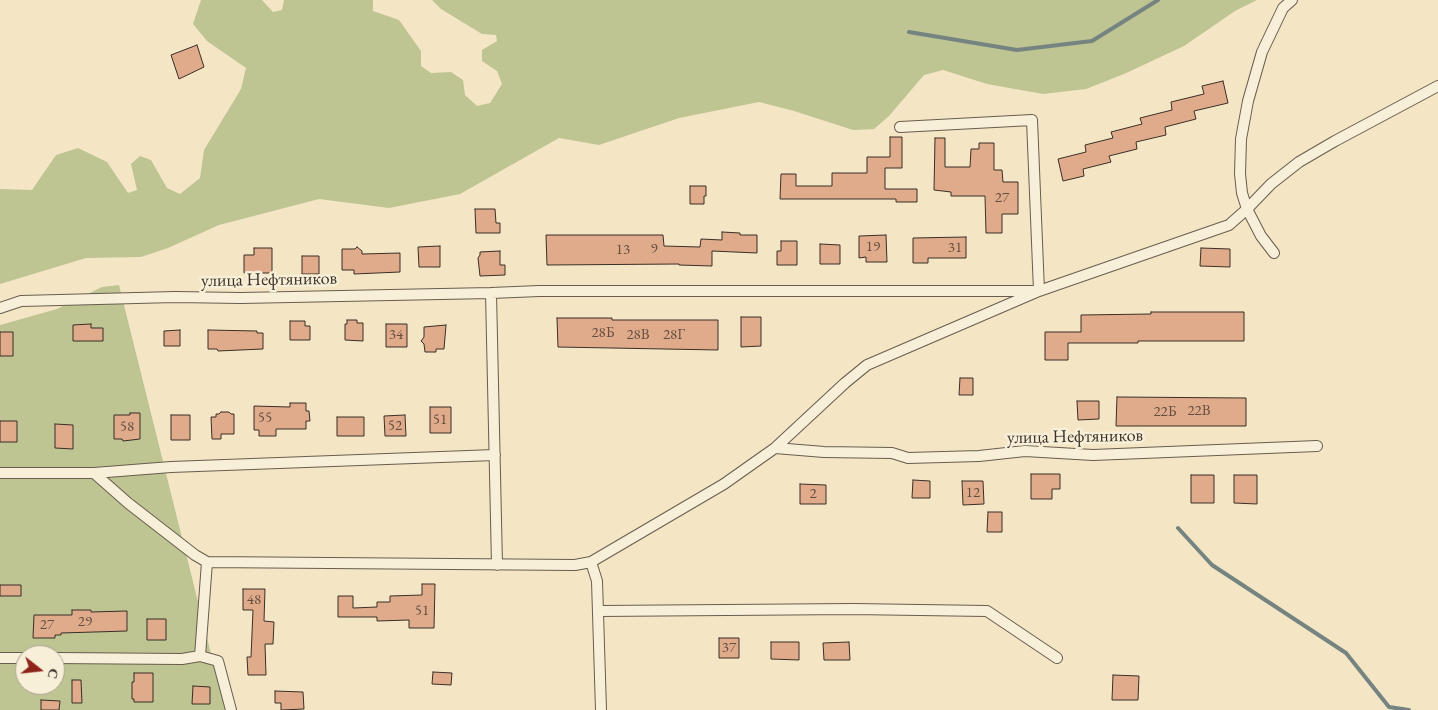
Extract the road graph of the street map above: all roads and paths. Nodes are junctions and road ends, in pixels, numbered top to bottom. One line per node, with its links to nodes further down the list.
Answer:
1 (1292, 0): 4 (street)
2 (1438, 86): 4 (street)
3 (900, 127): 6 (street)
4 (1247, 209): 5 (street); 6 (street)
5 (1274, 253)
6 (1039, 291): 7 (street, улица Нефтяников); 10 (street)
7 (491, 293): 8 (street, улица Нефтяников); 11 (street)
8 (0, 308)
9 (1318, 446): 10 (street, улица Нефтяников)
10 (774, 448): 15 (street)
11 (495, 455): 12 (street); 16 (street)
12 (94, 473): 13 (street); 14 (street)
13 (0, 474)
14 (207, 562): 16 (street); 18 (street)
15 (591, 562): 16 (street); 17 (street)
16 (497, 565)
17 (599, 611): 22 (street); 24 (street)
18 (200, 656): 21 (street); 23 (street)
19 (0, 658): 20 (street)
20 (15, 658)
21 (65, 658)
22 (1057, 658)
23 (232, 710)
24 (601, 710)

